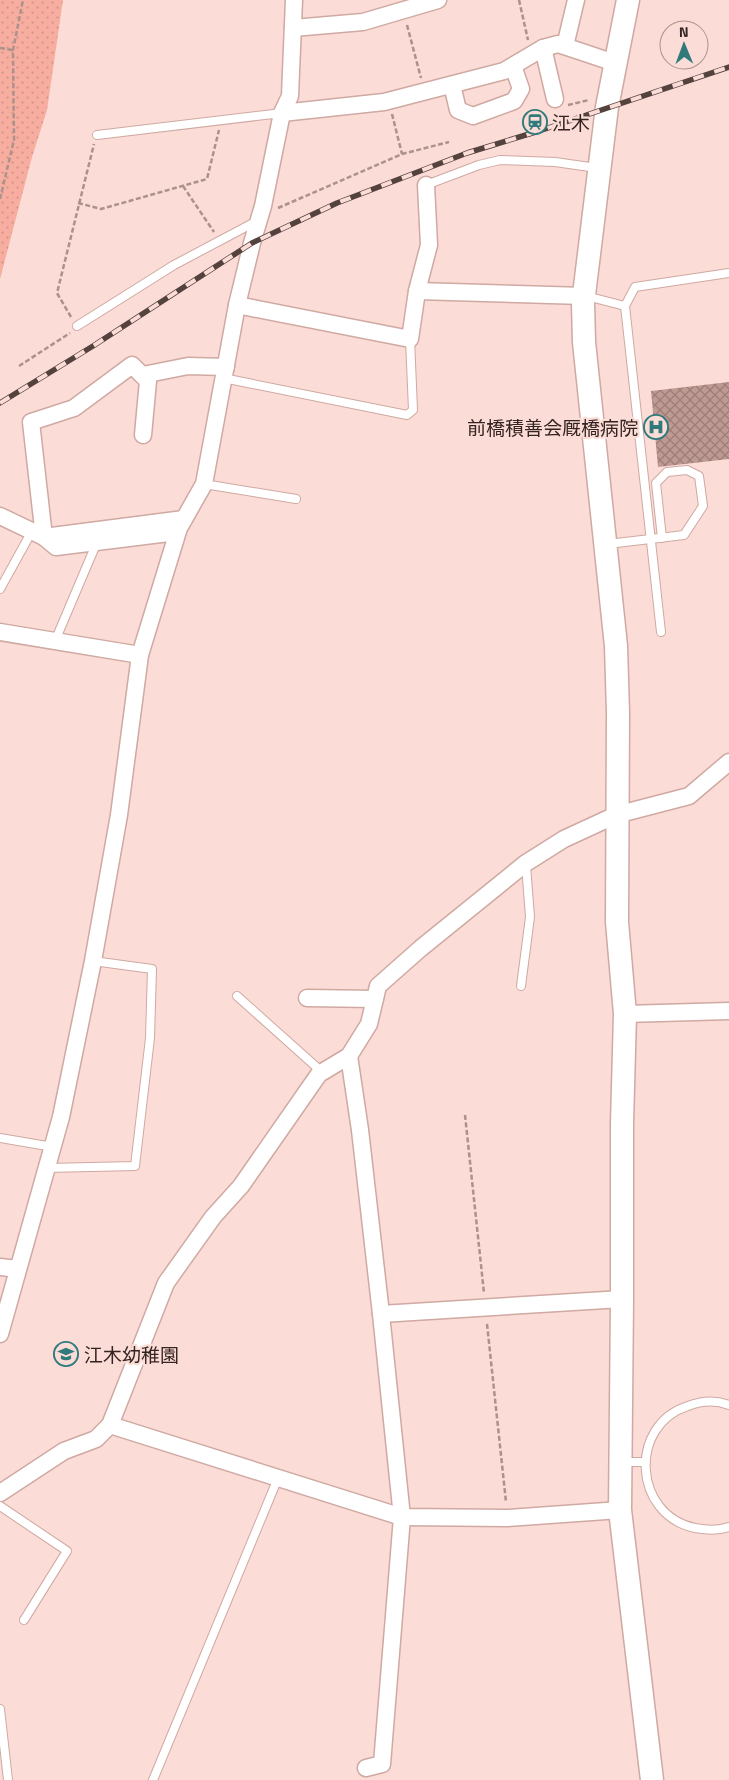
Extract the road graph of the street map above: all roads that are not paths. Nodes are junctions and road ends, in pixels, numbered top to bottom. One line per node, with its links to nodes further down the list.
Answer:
1 (294, 0): 5 (street)
2 (438, 0): 5 (street)
3 (576, 0): 6 (street)
4 (628, 0): 8 (street)
5 (293, 28): 12 (street)
6 (565, 46): 7 (street); 8 (street)
7 (537, 51): 9 (street); 11 (street)
8 (615, 62): 14 (street)
9 (513, 66): 10 (street); 10 (street)
10 (452, 85): 12 (street)
11 (561, 102)
12 (282, 113): 13 (lane); 16 (street)
13 (97, 135)
14 (600, 169): 15 (lane); 19 (street)
15 (426, 184): 18 (street)
16 (260, 218): 20 (street); 22 (lane)
17 (729, 273): 21 (lane)
18 (417, 291): 19 (street); 23 (street)
19 (584, 296): 21 (lane); 35 (street)
20 (237, 305): 23 (street); 24 (street)
21 (625, 306): 33 (lane)
22 (77, 326)
23 (410, 338): 24 (lane)
24 (224, 373): 25 (street); 27 (street)
25 (142, 375): 26 (street); 31 (street)
26 (143, 435)
27 (204, 484): 28 (lane); 30 (street)
28 (296, 500)
29 (0, 516): 31 (street)
30 (181, 525): 31 (street); 34 (street); 40 (street)
31 (38, 534): 34 (street); 36 (lane)
32 (662, 538): 32 (lane); 33 (lane)
33 (651, 539): 35 (lane); 38 (lane)
34 (97, 542): 39 (lane)
35 (605, 544): 42 (street)
36 (0, 589)
37 (0, 632): 39 (street)
38 (661, 632)
39 (56, 641): 40 (street)
40 (140, 655): 44 (street)
41 (729, 762): 42 (street)
42 (616, 815): 43 (street); 50 (street)
43 (526, 863): 45 (lane); 48 (street)
44 (93, 961): 54 (street); 55 (lane)
45 (521, 986)
46 (237, 996): 52 (lane)
47 (307, 998): 48 (street)
48 (375, 999): 51 (street)
49 (729, 1011): 50 (street)
50 (625, 1014): 58 (street)
51 (349, 1056): 52 (street); 59 (street)
52 (322, 1072): 62 (street)
53 (0, 1138): 54 (lane)
54 (53, 1147): 55 (street)
55 (47, 1168): 57 (street)
56 (0, 1267): 57 (street)
57 (18, 1269): 60 (street)
58 (622, 1299): 59 (street); 63 (street)
59 (381, 1314): 69 (street)
60 (0, 1334)
61 (729, 1405): 64 (lane)
62 (110, 1425): 65 (street); 66 (street)
63 (620, 1462): 64 (lane); 68 (street)
64 (645, 1462): 70 (lane)
65 (278, 1478): 69 (street); 75 (lane)
66 (0, 1493)
67 (0, 1506): 71 (lane)
68 (620, 1510): 69 (street); 76 (street)
69 (402, 1517): 73 (street)
70 (729, 1527)
71 (24, 1620)
72 (0, 1709): 74 (lane)
73 (366, 1768)
74 (8, 1780)
75 (153, 1780)
76 (652, 1780)

